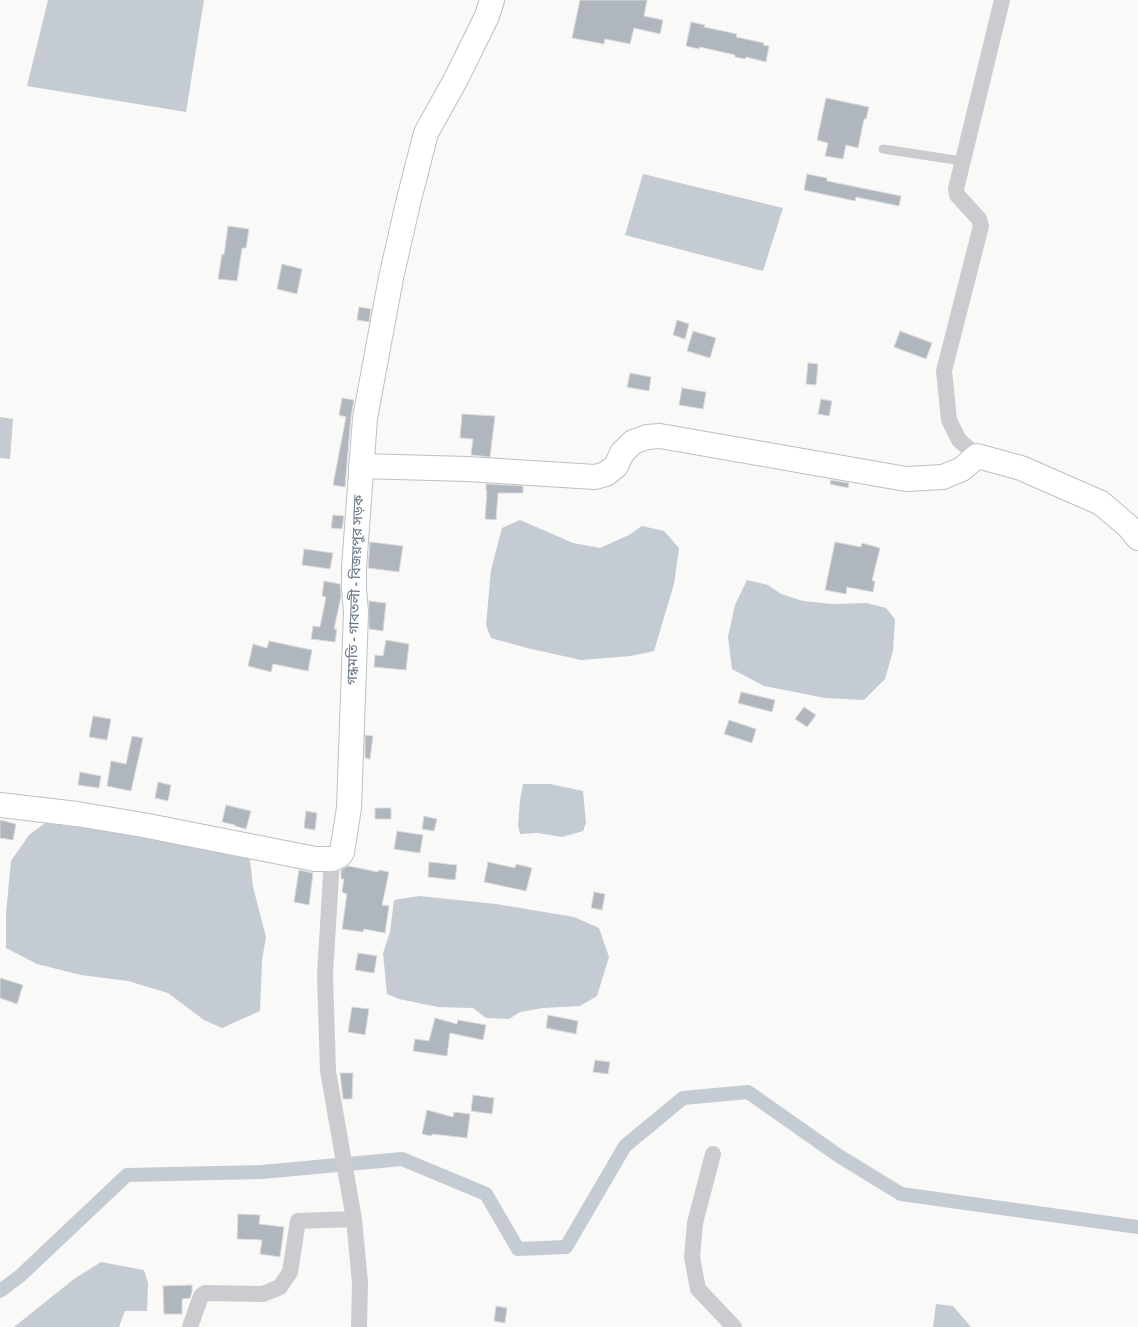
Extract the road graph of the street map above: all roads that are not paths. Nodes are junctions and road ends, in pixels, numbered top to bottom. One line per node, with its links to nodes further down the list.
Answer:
1 (492, 0): 6 (main road, গন্ধমতি - গাবতলী - বিজয়পুর সড়ক)
2 (1002, 0): 4 (street)
3 (884, 149): 4 (lane)
4 (962, 161): 5 (street)
5 (977, 456): 6 (main road); 7 (main road)
6 (361, 466): 9 (main road, গন্ধমতি - গাবতলী - বিজয়পুর সড়ক)
7 (1138, 538)
8 (0, 806): 9 (main road)
9 (332, 860): 11 (street)
10 (713, 1154): 14 (street)
11 (353, 1212): 12 (street); 13 (street)
12 (190, 1327)
13 (359, 1327)
14 (734, 1327)

